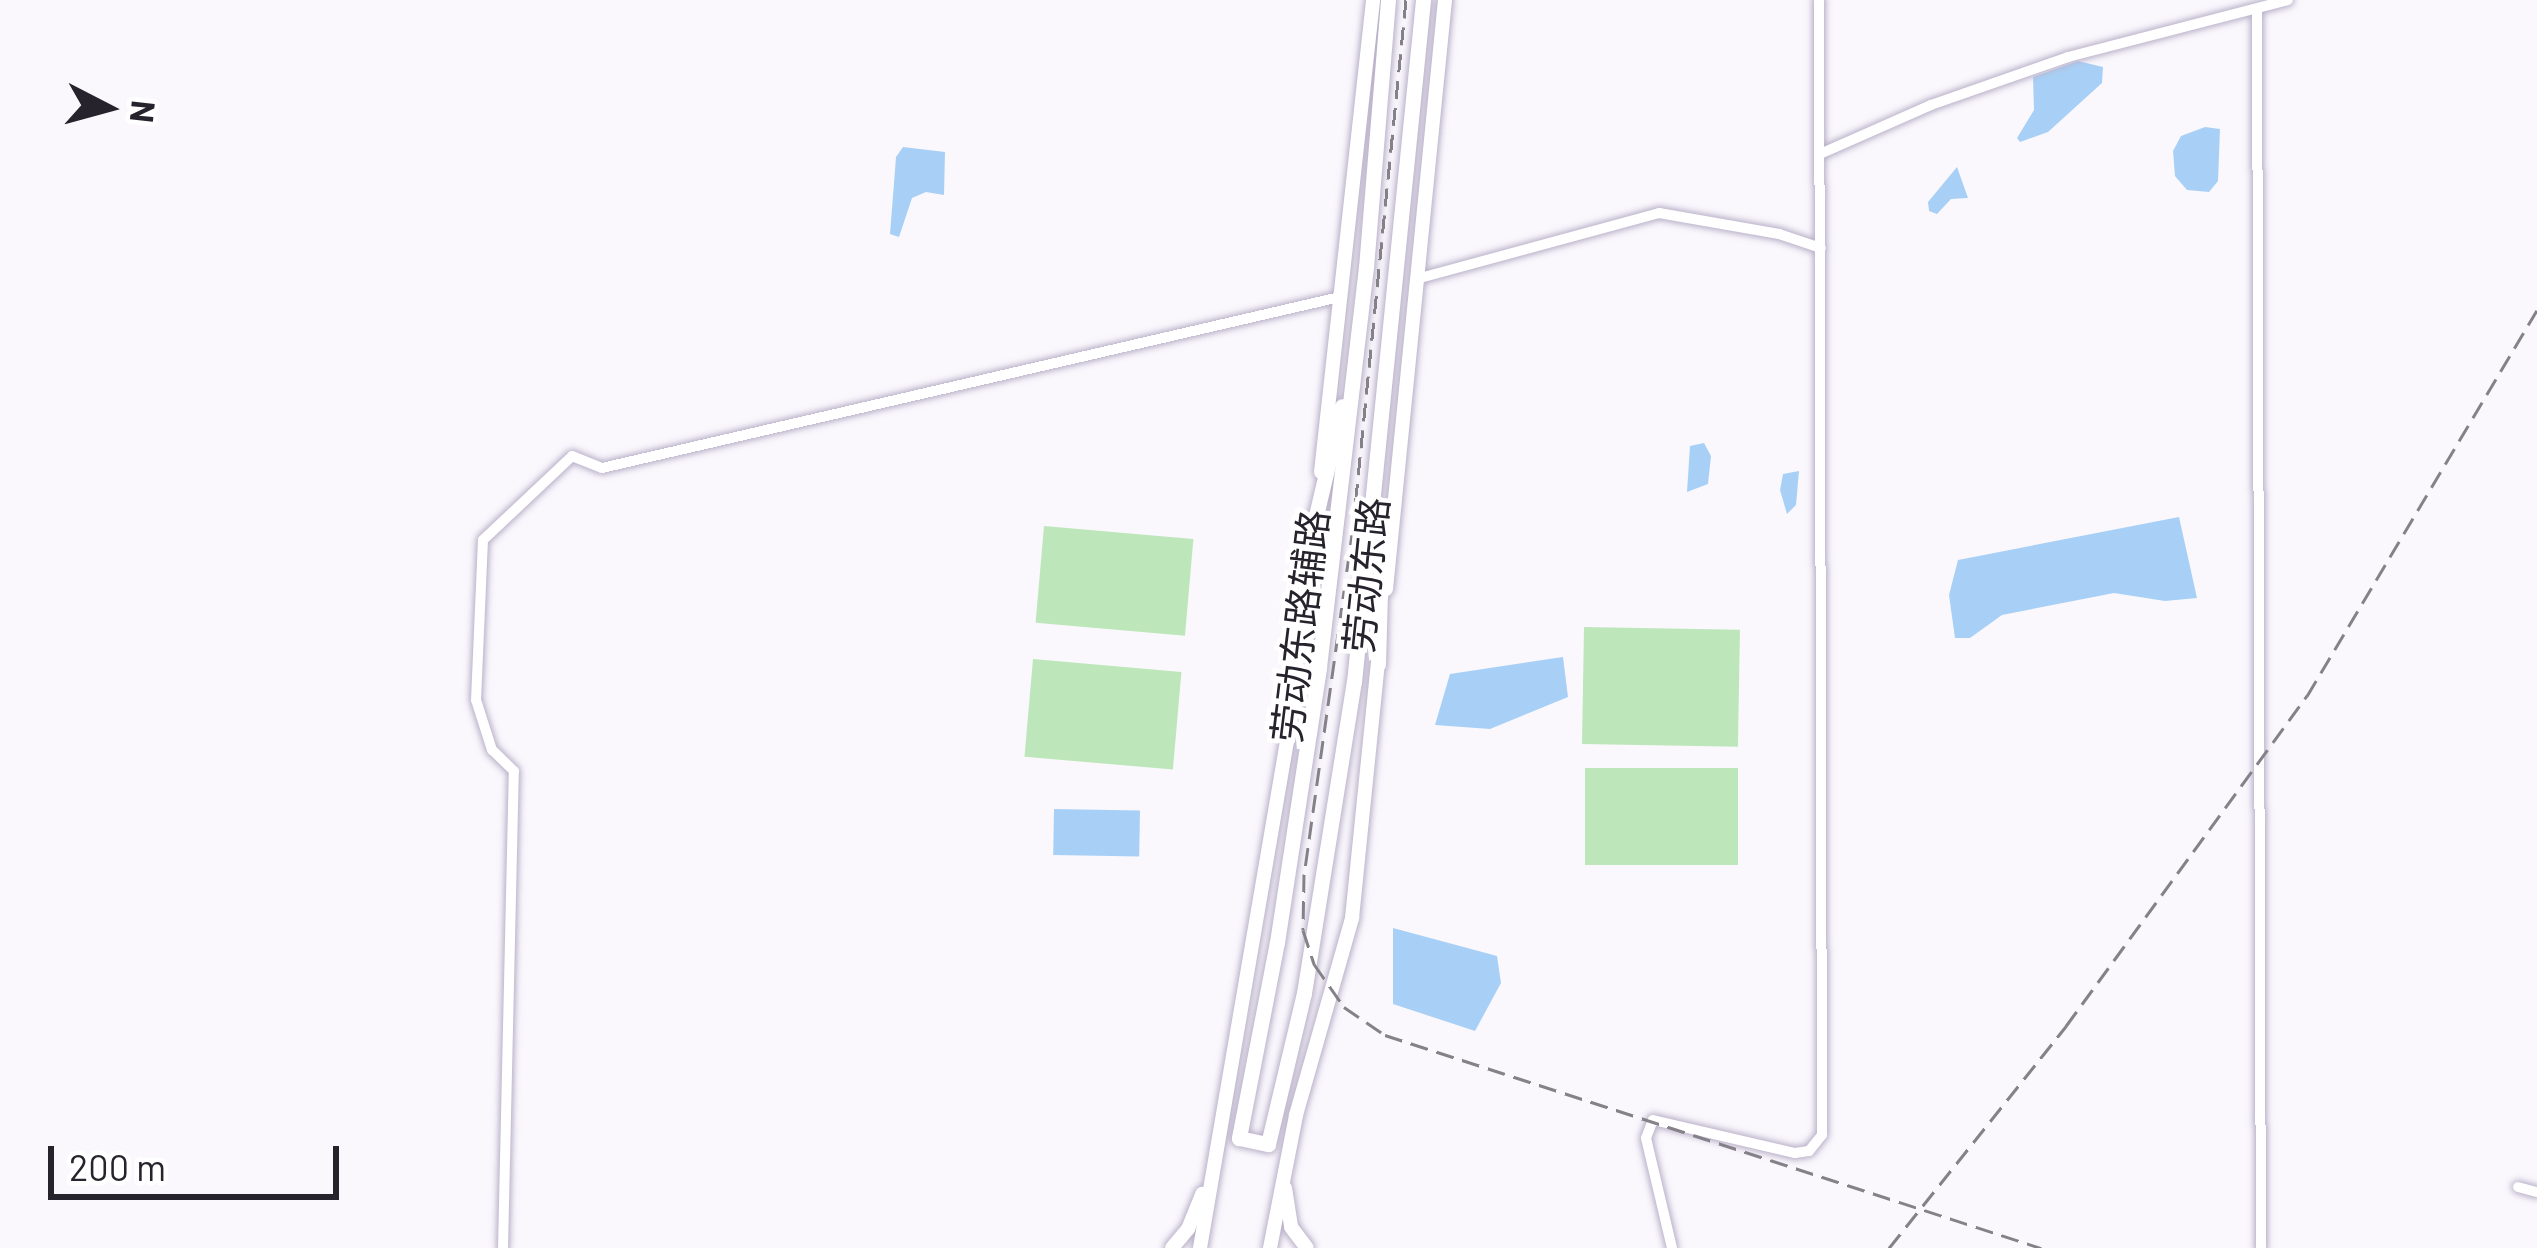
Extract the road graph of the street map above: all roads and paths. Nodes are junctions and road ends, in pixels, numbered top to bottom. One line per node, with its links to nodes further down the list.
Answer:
1 (1373, 0): 12 (main road, 劳动东路辅路)
2 (1388, 0): 10 (highway, 劳动东路)
3 (1423, 0): 13 (highway, 劳动东路)
4 (1445, 0): 11 (main road)
5 (1820, 0): 8 (street)
6 (2288, 0): 7 (street)
7 (2257, 9): 8 (street); 26 (street)
8 (1820, 154): 9 (street)
9 (1821, 248): 11 (street); 25 (street)
10 (1366, 267): 13 (highway, 劳动东路); 14 (highway)
11 (1420, 278): 15 (main road)
12 (1340, 296): 14 (main road, 劳动东路辅路); 20 (street)
13 (1389, 367): 15 (highway)
14 (1314, 524): 16 (main road, 劳动东路辅路)
15 (1378, 664): 17 (main road)
16 (1222, 1107): 21 (main road); 22 (main road, 劳动东路辅路)
17 (1287, 1154): 23 (main road); 24 (main road)
18 (2518, 1187): 19 (street)
19 (2537, 1192)
20 (502, 1248)
21 (1172, 1248)
22 (1201, 1248)
23 (1270, 1248)
24 (1307, 1248)
25 (1672, 1248)
26 (2261, 1248)

